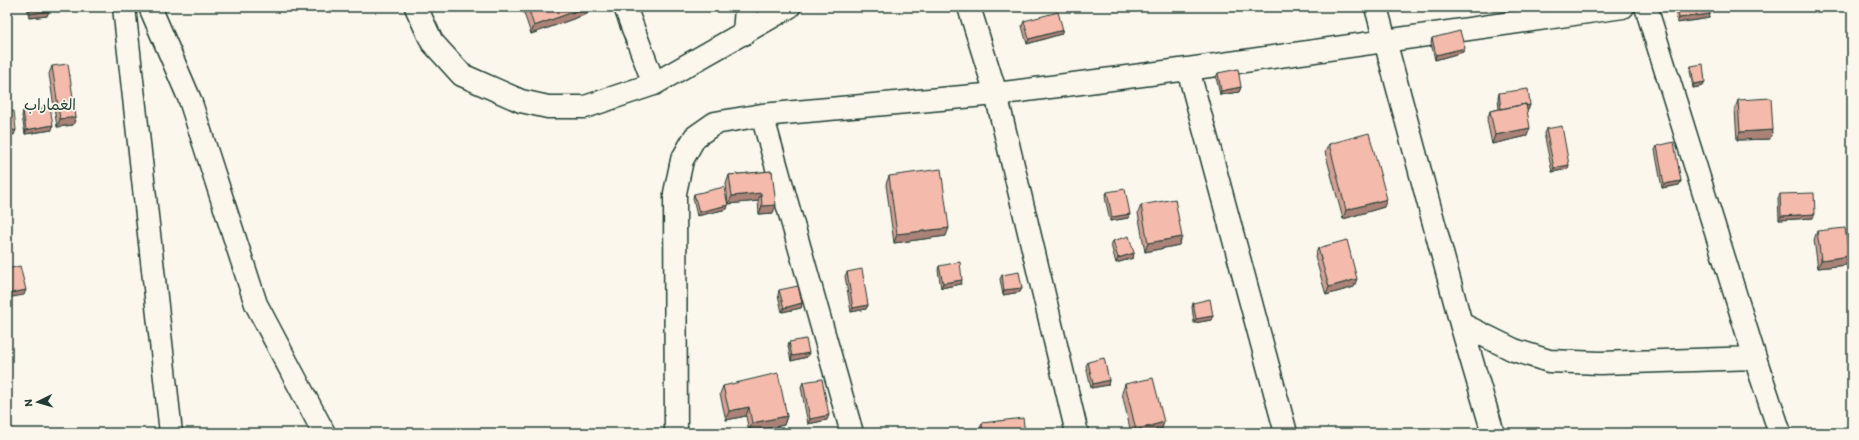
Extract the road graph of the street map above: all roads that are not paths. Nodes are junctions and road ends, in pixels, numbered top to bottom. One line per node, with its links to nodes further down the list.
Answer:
1 (124, 7): 19 (street)
2 (150, 7): 20 (street)
3 (416, 7): 14 (street)
4 (625, 7): 14 (street)
5 (746, 7): 11 (street)
6 (789, 7): 11 (street)
7 (969, 7): 15 (street)
8 (1376, 7): 12 (street)
9 (1623, 7): 12 (street)
10 (1646, 7): 18 (street)
11 (744, 34): 14 (street)
12 (1385, 41): 13 (street); 17 (street)
13 (1188, 69): 15 (street); 24 (street)
14 (654, 84)
15 (996, 94): 16 (street); 23 (street)
16 (762, 115): 21 (street); 22 (street)
17 (1461, 324): 18 (street); 25 (street)
18 (1755, 358): 26 (street)
19 (171, 433)
20 (324, 433)
21 (676, 433)
22 (852, 433)
23 (1077, 433)
24 (1286, 433)
25 (1493, 433)
26 (1780, 433)

